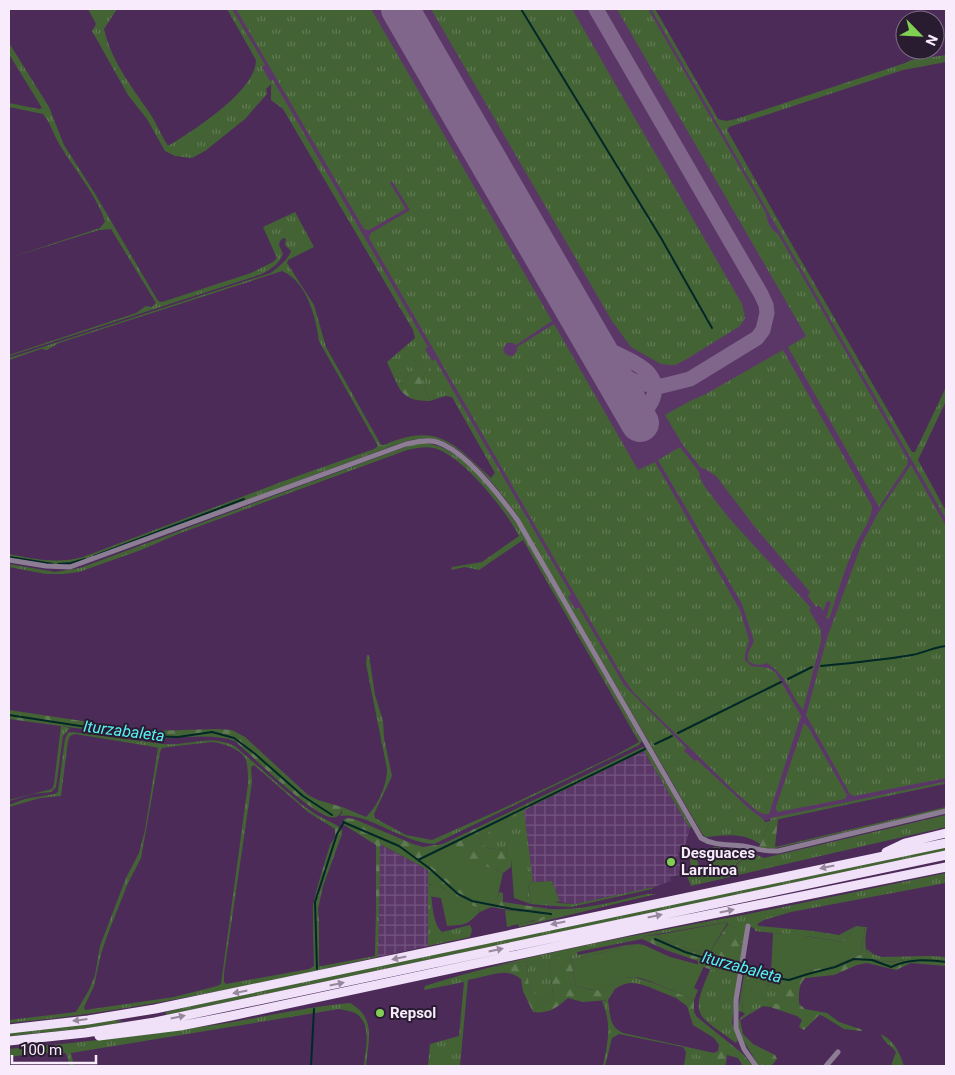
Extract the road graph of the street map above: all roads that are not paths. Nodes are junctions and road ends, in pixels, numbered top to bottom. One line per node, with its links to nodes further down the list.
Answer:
1 (9, 560): 2 (street)
2 (946, 811)
3 (946, 833): 6 (highway)
4 (946, 843): 6 (highway)
5 (946, 854): 10 (highway, one-way to 5)
6 (875, 858): 9 (highway, one-way to 9)
7 (946, 866): 11 (highway, one-way to 7)
8 (748, 926): 13 (street)
9 (9, 1028)
10 (9, 1041)
11 (9, 1045)
12 (838, 1052): 14 (street)
13 (756, 1066)
14 (826, 1066)

